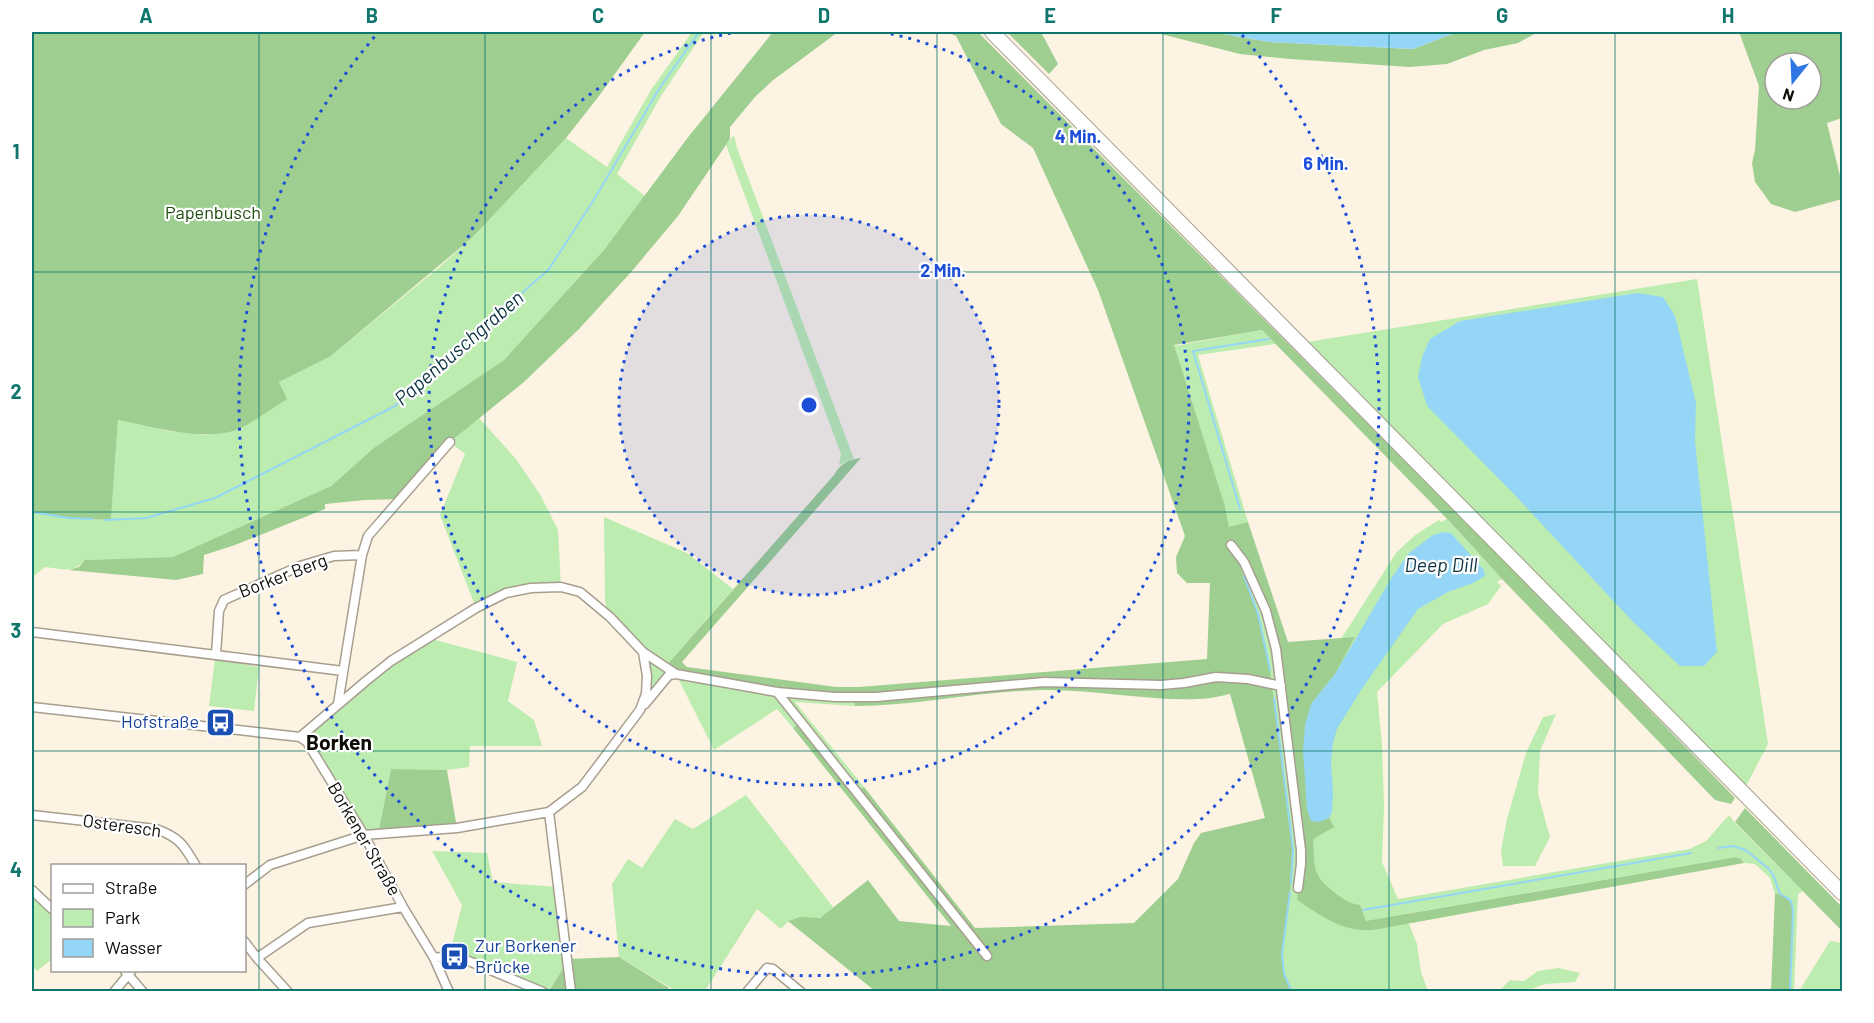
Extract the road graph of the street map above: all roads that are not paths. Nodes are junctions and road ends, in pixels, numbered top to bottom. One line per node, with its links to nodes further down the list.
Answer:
1 (992, 32): 23 (main road)
2 (450, 442): 4 (street)
3 (1232, 545): 10 (street)
4 (362, 555): 7 (street, Borker Berg); 8 (street)
5 (32, 632): 7 (street)
6 (643, 652): 9 (street); 12 (street); 14 (street)
7 (216, 654): 8 (street)
8 (343, 671): 12 (street)
9 (676, 674): 11 (street); 14 (street)
10 (1281, 686): 11 (street); 21 (street)
11 (777, 692): 27 (street)
12 (338, 704): 15 (street)
13 (32, 707): 15 (street)
14 (640, 710): 16 (street)
15 (300, 737): 18 (street, Borkener Straße)
16 (549, 812): 18 (street); 37 (street)
17 (32, 815): 19 (street, Osteresch)
18 (364, 835): 20 (street); 24 (street, Borkener Straße)
19 (195, 864)
20 (246, 883)
21 (1298, 888)
22 (32, 890): 25 (street)
23 (1842, 893)
24 (403, 907): 28 (street); 29 (street, Borkener Straße)
25 (51, 908)
26 (246, 944): 28 (street)
27 (987, 956)
28 (257, 958): 34 (street)
29 (434, 958): 35 (street, Borkener Straße); 36 (street)
30 (128, 972): 32 (street)
31 (130, 972): 33 (street)
32 (114, 992)
33 (143, 992)
34 (288, 992)
35 (449, 992)
36 (543, 992)
37 (572, 992)
38 (747, 992): 39 (street)
39 (801, 992)

